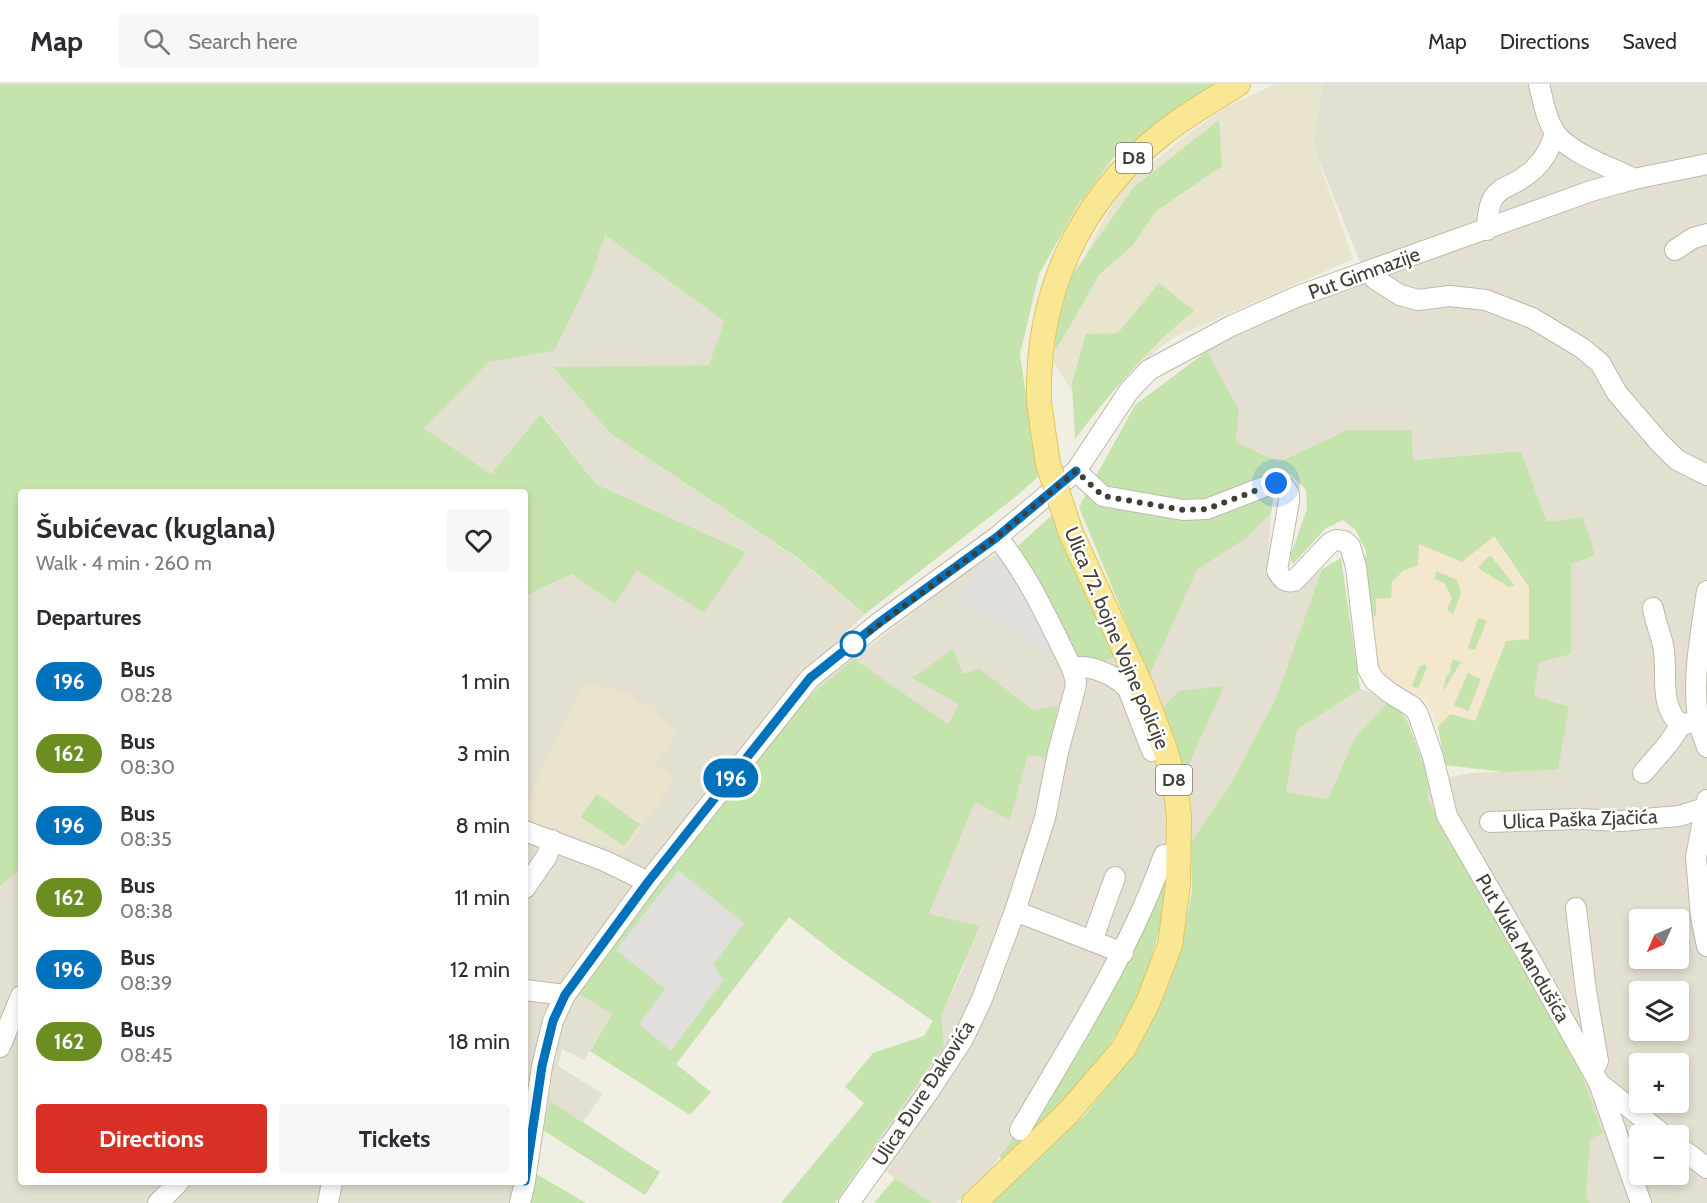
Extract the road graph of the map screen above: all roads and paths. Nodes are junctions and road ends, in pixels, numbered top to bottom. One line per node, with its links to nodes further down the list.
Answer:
1 (1238, 84): 48 (main road, Ulica 72. bojne Vojne policije / D8, bridge)
2 (1539, 84): 3 (street)
3 (1555, 133): 5 (street); 6 (street)
4 (1707, 164): 5 (street, Put Gimnazije)
5 (1634, 179): 6 (street, Put Gimnazije)
6 (1487, 230): 9 (street, Put Gimnazije)
7 (1707, 234): 8 (street)
8 (1676, 250)
9 (1370, 271): 10 (street, Put Gimnazije); 11 (street)
10 (1076, 471): 12 (street, Put Gimnazije); 37 (street, Put Vuka Mandušića)
11 (1707, 475)
12 (997, 537): 15 (street, Ulica Đure Đakovića); 26 (street, Put Gimnazije)
13 (1707, 591): 16 (street)
14 (1653, 608): 16 (street)
15 (1072, 668): 18 (street); 29 (street, Ulica Đure Đakovića)
16 (1690, 723): 17 (street); 19 (street)
17 (1707, 747)
18 (1152, 751)
19 (1643, 773)
20 (1706, 804): 21 (street, Ulica Paška Zjačića); 31 (street, Ulica Paška Zjačića)
21 (1490, 822)
22 (528, 832): 23 (street)
23 (552, 840): 26 (street); 27 (street)
24 (1164, 855): 32 (street)
25 (1115, 877): 30 (street)
26 (648, 882): 34 (street, Put Gimnazije)
27 (528, 884)
28 (1576, 908): 37 (street)
29 (1015, 911): 30 (street); 47 (street, Ulica Đure Đakovića)
30 (1092, 941): 32 (street)
31 (1707, 946)
32 (1123, 953): 39 (street)
33 (528, 990): 34 (street)
34 (565, 995): 41 (street, Put Gimnazije)
35 (18, 1003): 36 (street)
36 (0, 1047)
37 (1595, 1075): 38 (street, Put Vuka Mandušića); 49 (street)
38 (1652, 1125)
39 (1020, 1130)
40 (1689, 1154): 42 (street)
41 (528, 1161)
42 (1707, 1168)
43 (331, 1185): 45 (street)
44 (524, 1185): 46 (street, Put Gimnazije)
45 (328, 1203)
46 (520, 1203)
47 (849, 1203)
48 (974, 1203)
49 (1641, 1203)

